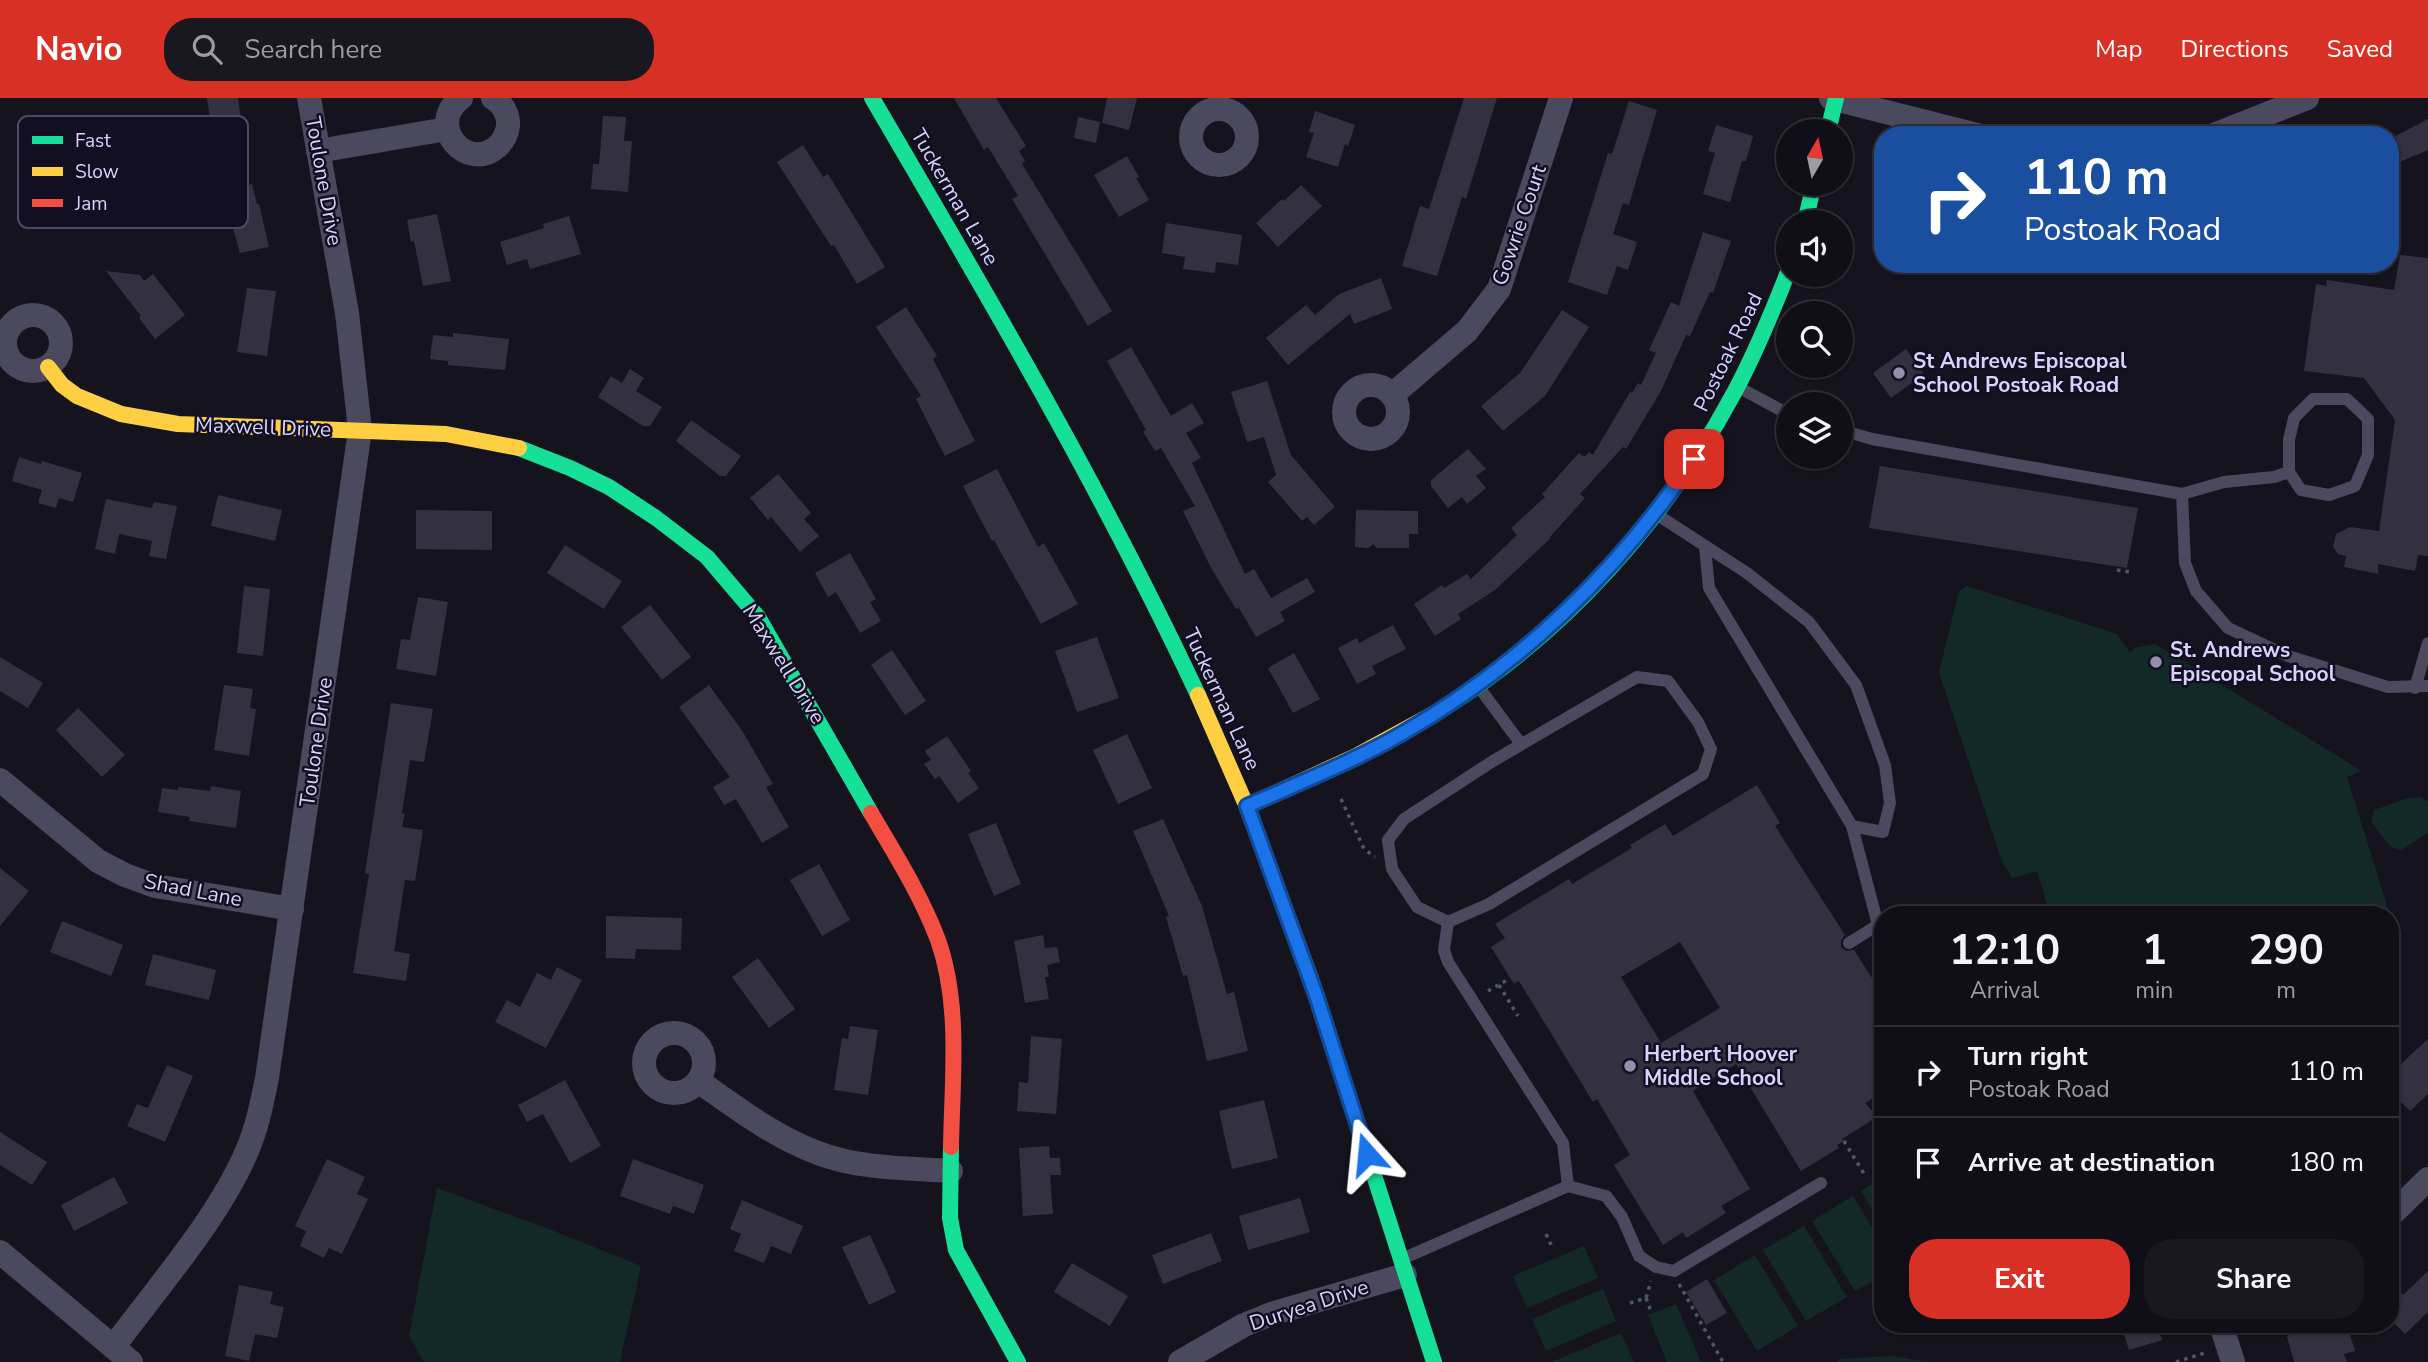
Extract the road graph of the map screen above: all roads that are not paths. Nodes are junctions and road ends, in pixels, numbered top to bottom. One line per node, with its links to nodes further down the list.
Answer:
1 (309, 98): 12 (street, Toulone Drive)
2 (461, 98): 11 (street)
3 (493, 98): 11 (street)
4 (872, 98): 29 (street, Tuckerman Lane)
5 (1561, 98): 16 (street, Gowrie Court)
6 (1834, 98): 8 (street); 9 (street)
7 (2307, 98): 10 (street)
8 (1830, 119)
9 (1942, 126)
10 (2237, 126)
11 (447, 129): 12 (street)
12 (318, 151): 18 (street, Toulone Drive)
13 (1782, 287): 15 (street, Postoak Road)
14 (48, 367): 18 (street, Maxwell Drive)
15 (1738, 387): 17 (lane); 22 (street, Postoak Road)
16 (1392, 395)
17 (1776, 408)
18 (360, 430): 31 (street, Toulone Drive); 37 (street, Maxwell Drive)
19 (1853, 433): 21 (lane)
20 (2289, 472): 20 (lane); 21 (lane)
21 (2182, 494): 26 (lane)
22 (1656, 514): 23 (lane); 25 (street, Postoak Road)
23 (1705, 547): 30 (lane); 30 (lane)
24 (2428, 643): 26 (lane)
25 (1478, 685): 27 (lane); 29 (street, Postoak Road)
26 (2422, 687)
27 (1521, 744): 33 (lane); 33 (lane)
28 (0, 780): 31 (street, Shad Lane)
29 (1247, 806): 43 (street, Tuckerman Lane)
30 (1852, 826): 32 (lane)
31 (292, 909): 44 (street, Toulone Drive)
32 (1874, 910)
33 (1448, 922): 40 (lane)
34 (1874, 927): 35 (lane)
35 (1849, 943)
36 (698, 1081): 37 (street)
37 (951, 1171): 45 (street, Maxwell Drive)
38 (2428, 1179): 41 (street)
39 (1821, 1183): 40 (lane)
40 (1567, 1186): 43 (lane)
41 (2399, 1207)
42 (0, 1252): 44 (street)
43 (1402, 1267): 46 (street, Duryea Drive); 47 (street, Tuckerman Lane)
44 (122, 1354)
45 (1018, 1362)
46 (1181, 1362)
47 (1434, 1362)

